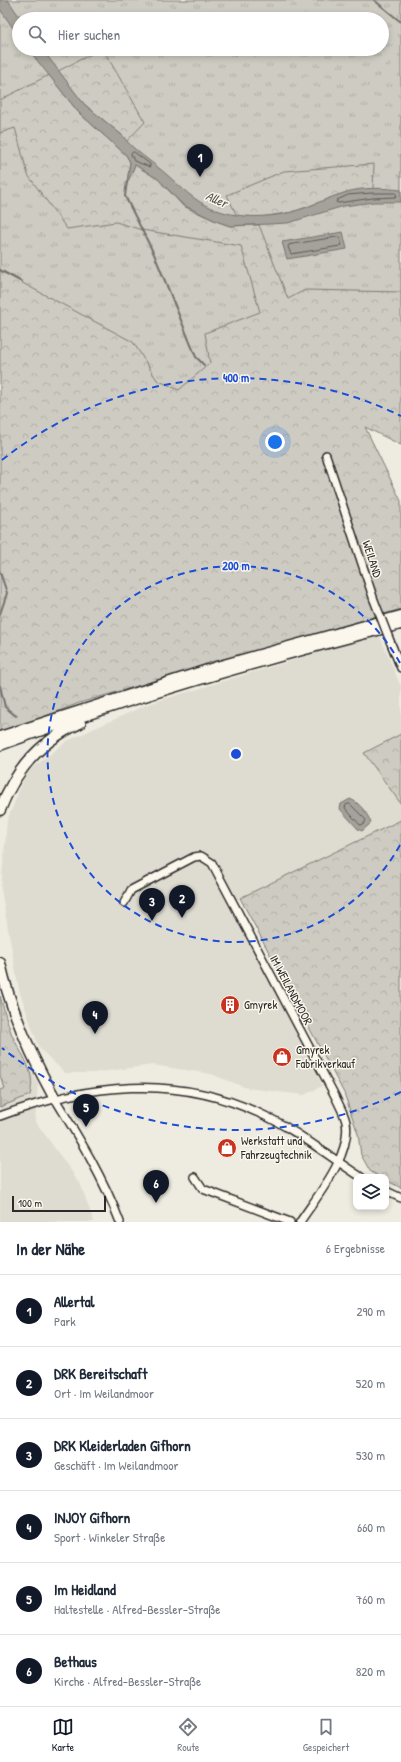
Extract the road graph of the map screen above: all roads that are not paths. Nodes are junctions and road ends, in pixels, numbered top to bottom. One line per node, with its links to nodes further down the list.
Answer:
1 (326, 455): 4 (street, WEILAND, bridge)
2 (401, 616): 6 (highway)
3 (401, 624): 5 (highway)
4 (401, 668)
5 (120, 704): 7 (highway); 8 (highway)
6 (0, 737)
7 (0, 745)
8 (0, 810)
9 (124, 903): 13 (street, IM WEILANDMOOR)
10 (0, 963): 11 (highway)
11 (54, 1098): 12 (street); 13 (street); 18 (street)
12 (0, 1116)
13 (338, 1162): 14 (street); 20 (street, IM WEILANDMOOR)
14 (356, 1174)
15 (195, 1177): 19 (street)
16 (389, 1192): 17 (street)
17 (401, 1198)
18 (120, 1222)
19 (290, 1222)
20 (300, 1222)

